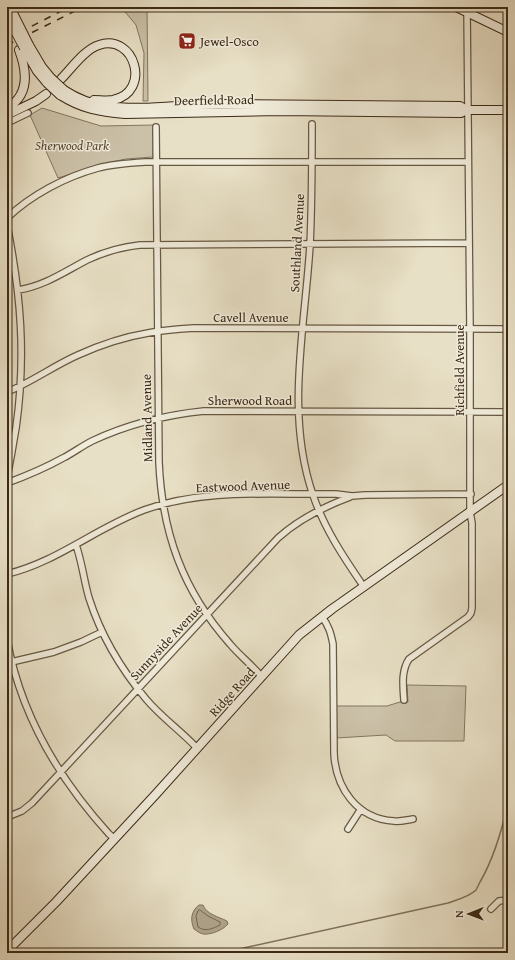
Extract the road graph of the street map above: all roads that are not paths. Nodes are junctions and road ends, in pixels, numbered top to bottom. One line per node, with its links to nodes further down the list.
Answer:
1 (10, 7): 6 (main road, Deerfield Road, bridge)
2 (456, 7): 3 (main road)
3 (467, 10): 5 (main road); 12 (street, Richfield Avenue)
4 (7, 16): 6 (main road, bridge)
5 (508, 32)
6 (24, 48): 8 (main road, Deerfield Road, bridge); 11 (main road)
7 (61, 79): 10 (main road)
8 (62, 93): 10 (main road, Deerfield Road); 12 (main road, Deerfield Road)
9 (46, 94): 15 (main road)
10 (78, 99): 12 (main road, Deerfield Road)
11 (7, 108)
12 (468, 110): 13 (main road, Deerfield Road); 21 (street, Richfield Avenue)
13 (508, 110)
14 (28, 113): 16 (street)
15 (7, 115)
16 (7, 123)
17 (312, 124): 20 (street, Southland Avenue)
18 (156, 128): 19 (street, Midland Avenue)
19 (157, 162): 20 (street); 22 (street); 25 (street, Midland Avenue)
20 (312, 162): 21 (street); 26 (street, Southland Avenue)
21 (468, 162): 24 (street, Richfield Avenue)
22 (7, 218)
23 (7, 225): 27 (street)
24 (469, 243): 26 (street); 29 (street, Richfield Avenue)
25 (157, 245): 26 (street); 27 (street); 31 (street, Midland Avenue)
26 (310, 245): 28 (street, Southland Avenue)
27 (18, 290): 32 (street)
28 (302, 329): 29 (street, Cavell Avenue); 31 (street, Cavell Avenue); 34 (street, Southland Avenue)
29 (470, 329): 30 (street, Cavell Avenue); 35 (street, Richfield Avenue)
30 (508, 329)
31 (158, 331): 32 (street, Cavell Avenue); 37 (street, Midland Avenue)
32 (20, 387): 33 (street, Cavell Avenue); 38 (street)
33 (7, 392)
34 (298, 411): 35 (street, Sherwood Road); 37 (street, Sherwood Road); 41 (street, Southland Avenue)
35 (470, 412): 36 (street, Sherwood Road); 42 (street, Richfield Avenue)
36 (508, 412)
37 (158, 418): 39 (street, Sherwood Road); 44 (street, Midland Avenue)
38 (7, 476)
39 (7, 483)
40 (508, 485): 46 (main road, Ridge Road)
41 (313, 494): 43 (street, Eastwood Avenue); 44 (street, Eastwood Avenue); 45 (street, Southland Avenue)
42 (471, 494): 43 (street, Eastwood Avenue); 46 (street, Richfield Avenue)
43 (352, 496): 45 (street, Sunnyside Avenue)
44 (162, 504): 47 (street, Eastwood Avenue); 50 (street, Midland Avenue)
45 (319, 510): 49 (street, Southland Avenue); 50 (street, Sunnyside Avenue)
46 (470, 512): 49 (main road, Ridge Road); 57 (street, Richfield Avenue)
47 (76, 545): 48 (street, Eastwood Avenue); 52 (street)
48 (7, 574)
49 (364, 587): 51 (main road, Ridge Road)
50 (206, 615): 55 (street, Midland Avenue); 56 (street, Sunnyside Avenue)
51 (322, 617): 55 (main road, Ridge Road); 60 (street)
52 (102, 632): 54 (street); 56 (street)
53 (7, 639): 54 (street)
54 (10, 663): 59 (street)
55 (262, 677): 58 (main road, Ridge Road)
56 (137, 689): 58 (street); 59 (street, Sunnyside Avenue)
57 (404, 700)
58 (196, 748): 64 (main road, Ridge Road)
59 (61, 773): 61 (street, Sunnyside Avenue); 64 (street)
60 (361, 809): 62 (street); 63 (street)
61 (7, 817)
62 (413, 819)
63 (348, 829)
64 (114, 838): 67 (main road, Ridge Road)
65 (508, 900): 66 (street)
66 (491, 909)
67 (7, 951)

